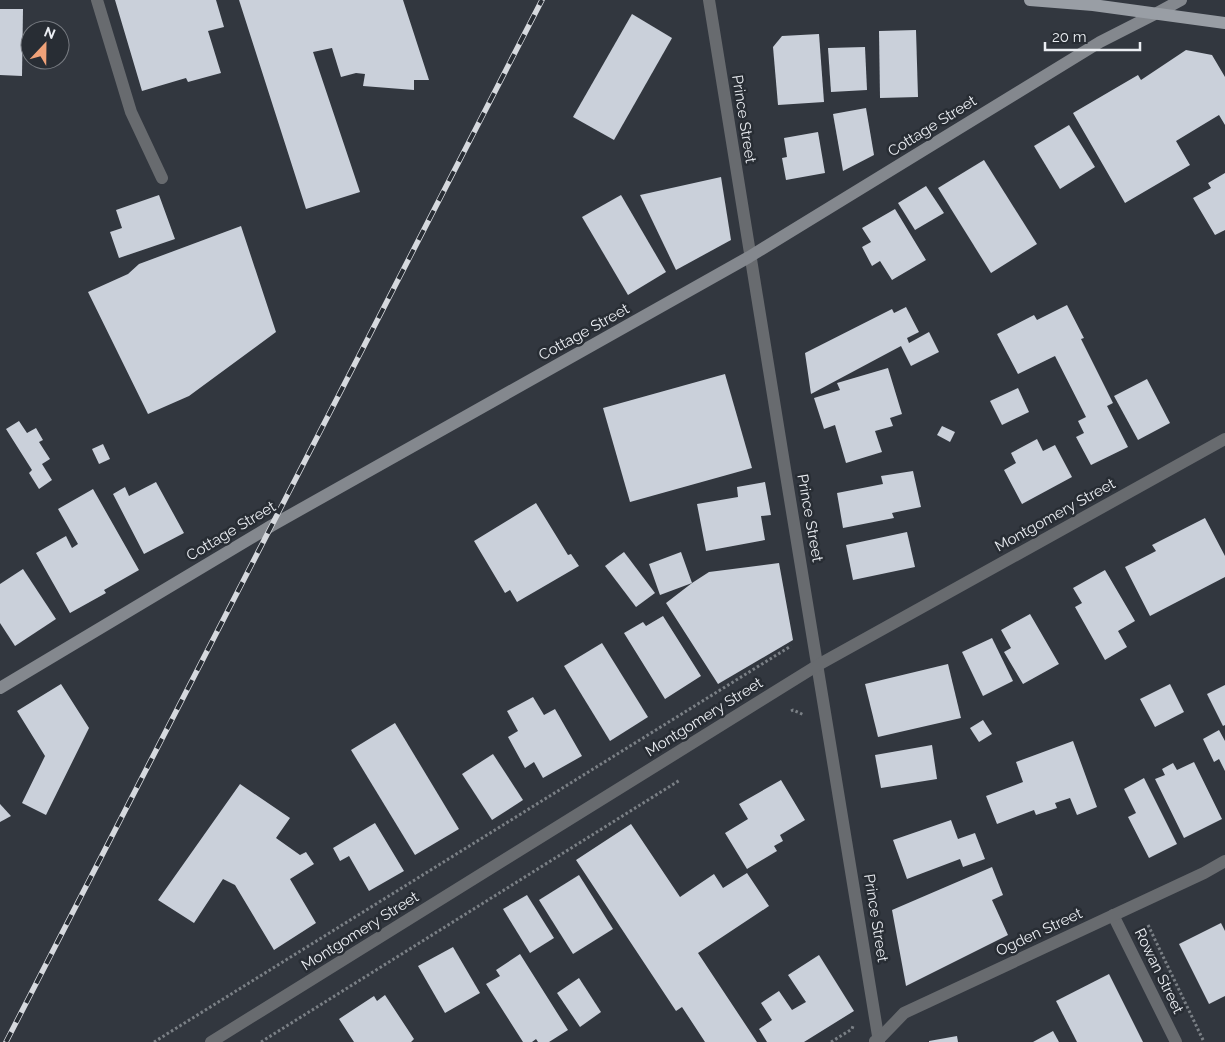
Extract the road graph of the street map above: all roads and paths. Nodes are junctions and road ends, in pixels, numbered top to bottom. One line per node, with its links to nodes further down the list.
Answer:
1 (97, 0): 8 (street)
2 (709, 0): 9 (street, Prince Street)
3 (1030, 0): 5 (main road)
4 (1181, 0): 6 (street, Cottage Street)
5 (1093, 2): 6 (main road)
6 (1157, 13): 7 (main road); 9 (street, Cottage Street)
7 (1225, 23)
8 (162, 178)
9 (749, 257): 12 (street, Prince Street); 13 (street, Cottage Street)
10 (1225, 439): 12 (street, Montgomery Street)
11 (796, 643): 22 (path)
12 (818, 665): 21 (street, Prince Street); 23 (street, Montgomery Street)
13 (0, 688)
14 (785, 715): 15 (path)
15 (805, 724)
16 (683, 778): 24 (path)
17 (1225, 861): 18 (street, Ogden Street)
18 (1113, 915): 21 (street, Ogden Street); 26 (street, Rowan Street)
19 (1156, 921): 27 (path)
20 (855, 1022): 25 (path)
21 (877, 1041)
22 (154, 1042)
23 (211, 1042)
24 (260, 1042)
25 (832, 1042)
26 (1176, 1042)
27 (1204, 1042)

